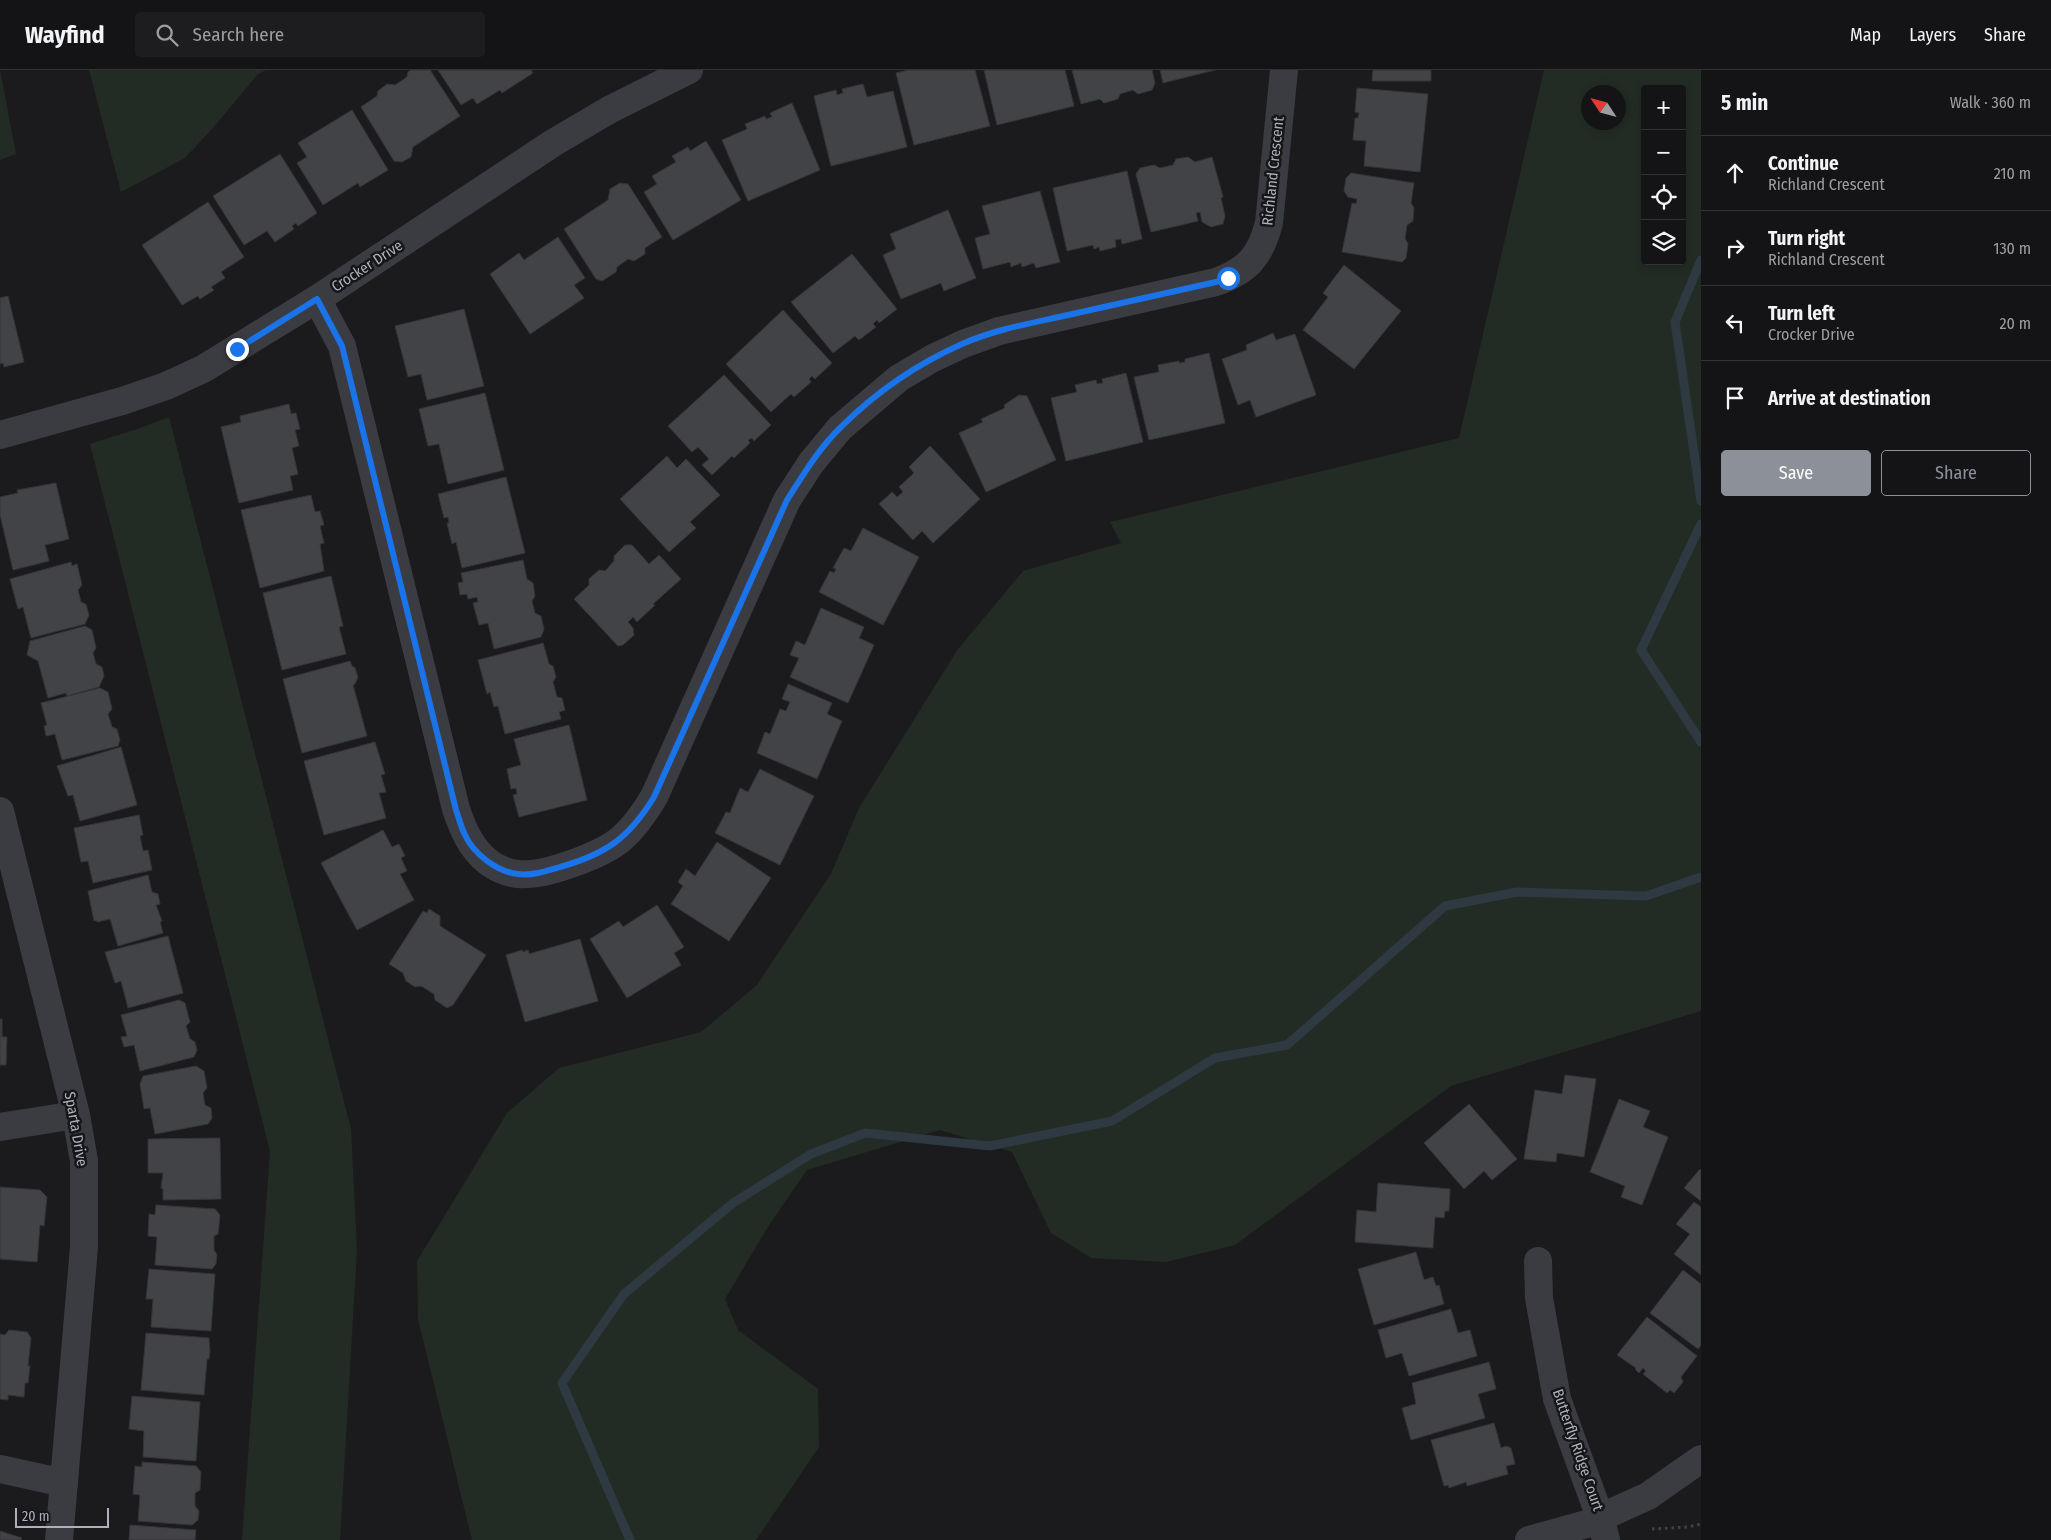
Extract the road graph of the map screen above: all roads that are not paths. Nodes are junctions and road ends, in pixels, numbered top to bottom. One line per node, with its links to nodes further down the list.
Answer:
1 (689, 70): 3 (street, Crocker Drive)
2 (1284, 70): 3 (street, Richland Crescent)
3 (317, 299): 4 (street, Crocker Drive)
4 (0, 435)
5 (0, 811): 6 (street, Sparta Drive)
6 (76, 1115): 7 (street); 11 (street, Sparta Drive)
7 (0, 1127)
8 (1538, 1261): 12 (street, Butterfly Ridge Court)
9 (1701, 1459): 12 (street)
10 (0, 1469): 11 (street)
11 (64, 1483): 13 (street, Sparta Drive)
12 (1603, 1530): 14 (street)
13 (59, 1540)
14 (1529, 1540)

